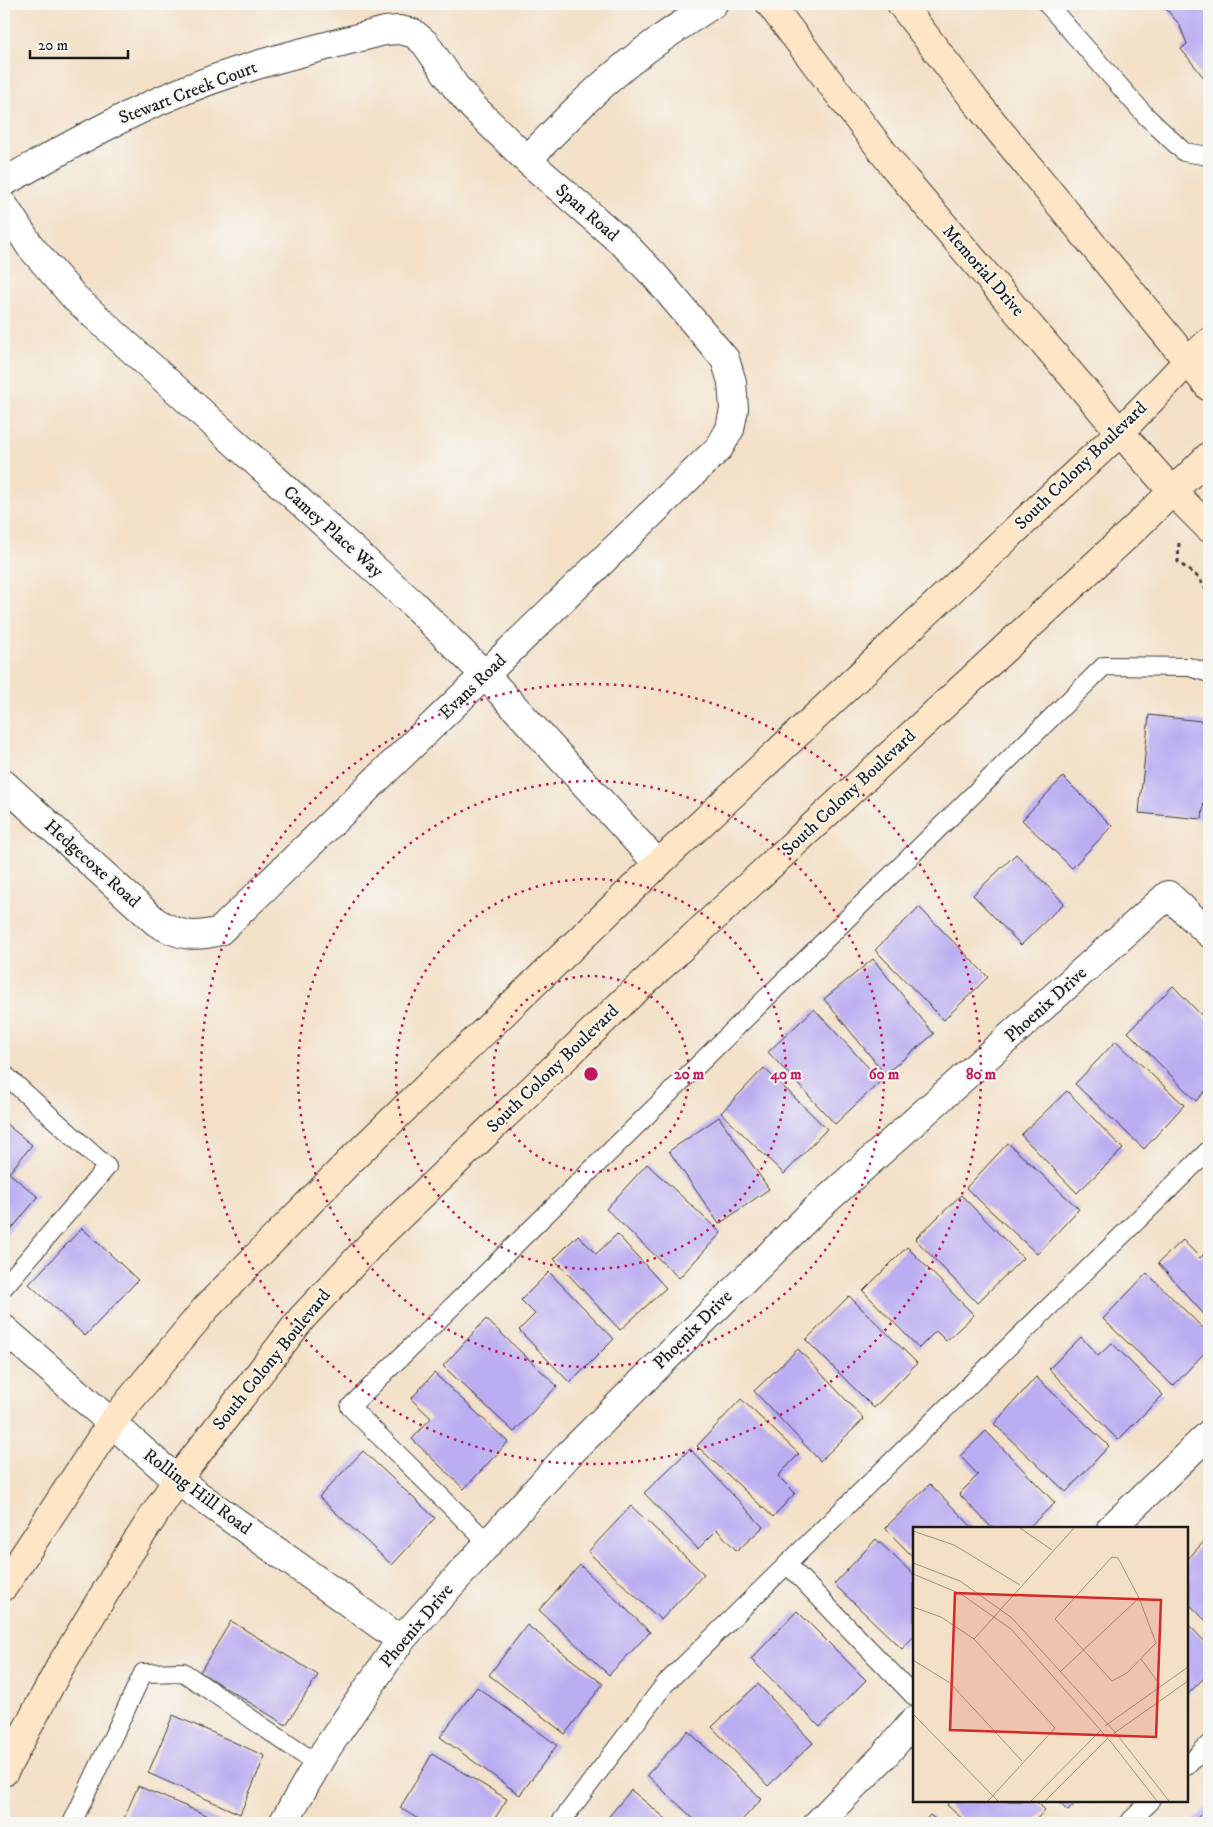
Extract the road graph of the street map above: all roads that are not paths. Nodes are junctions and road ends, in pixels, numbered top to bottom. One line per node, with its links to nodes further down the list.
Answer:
1 (713, 4): 7 (street)
2 (770, 4): 14 (main road, Memorial Drive)
3 (901, 4): 11 (main road)
4 (1047, 4): 6 (lane)
5 (413, 33): 7 (street, Span Road); 8 (street, Stewart Creek Court)
6 (1209, 156)
7 (527, 160): 13 (street, Span Road)
8 (4, 182)
9 (4, 206): 19 (street, Camey Place Way)
10 (1209, 342): 11 (main road, South Colony Boulevard)
11 (1188, 361): 12 (main road); 14 (main road, South Colony Boulevard)
12 (1209, 387)
13 (734, 409): 19 (street, Evans Road)
14 (1120, 432): 16 (main road, Memorial Drive); 21 (main road, South Colony Boulevard)
15 (1209, 456): 16 (main road, South Colony Boulevard)
16 (1173, 492): 17 (main road, Memorial Drive); 30 (main road, South Colony Boulevard)
17 (1209, 528)
18 (1209, 674): 32 (lane)
19 (485, 675): 21 (street, Camey Place Way); 23 (street, Evans Road)
20 (4, 784): 23 (street, Hedgecoxe Road)
21 (658, 864): 28 (main road, South Colony Boulevard)
22 (1209, 933): 32 (street, Phoenix Drive)
23 (187, 935)
24 (4, 1074): 26 (lane)
25 (1209, 1150): 33 (lane)
26 (4, 1287)
27 (4, 1329): 28 (street, Rolling Hill Road)
28 (111, 1424): 30 (street, Rolling Hill Road); 34 (main road, South Colony Boulevard)
29 (1209, 1434): 31 (street)
30 (177, 1480): 35 (street, Rolling Hill Road); 41 (main road, South Colony Boulevard)
31 (1112, 1527)
32 (488, 1543): 35 (street, Phoenix Drive)
33 (787, 1564): 36 (lane); 45 (lane)
34 (4, 1586)
35 (401, 1640): 39 (street, Phoenix Drive)
36 (913, 1695)
37 (913, 1722): 46 (street)
38 (1209, 1744): 40 (lane)
39 (317, 1764): 43 (lane); 44 (street, Phoenix Drive)
40 (1188, 1765)
41 (4, 1772)
42 (1150, 1802): 47 (lane)
43 (72, 1823)
44 (283, 1823)
45 (560, 1823)
46 (818, 1823)
47 (1128, 1823)

